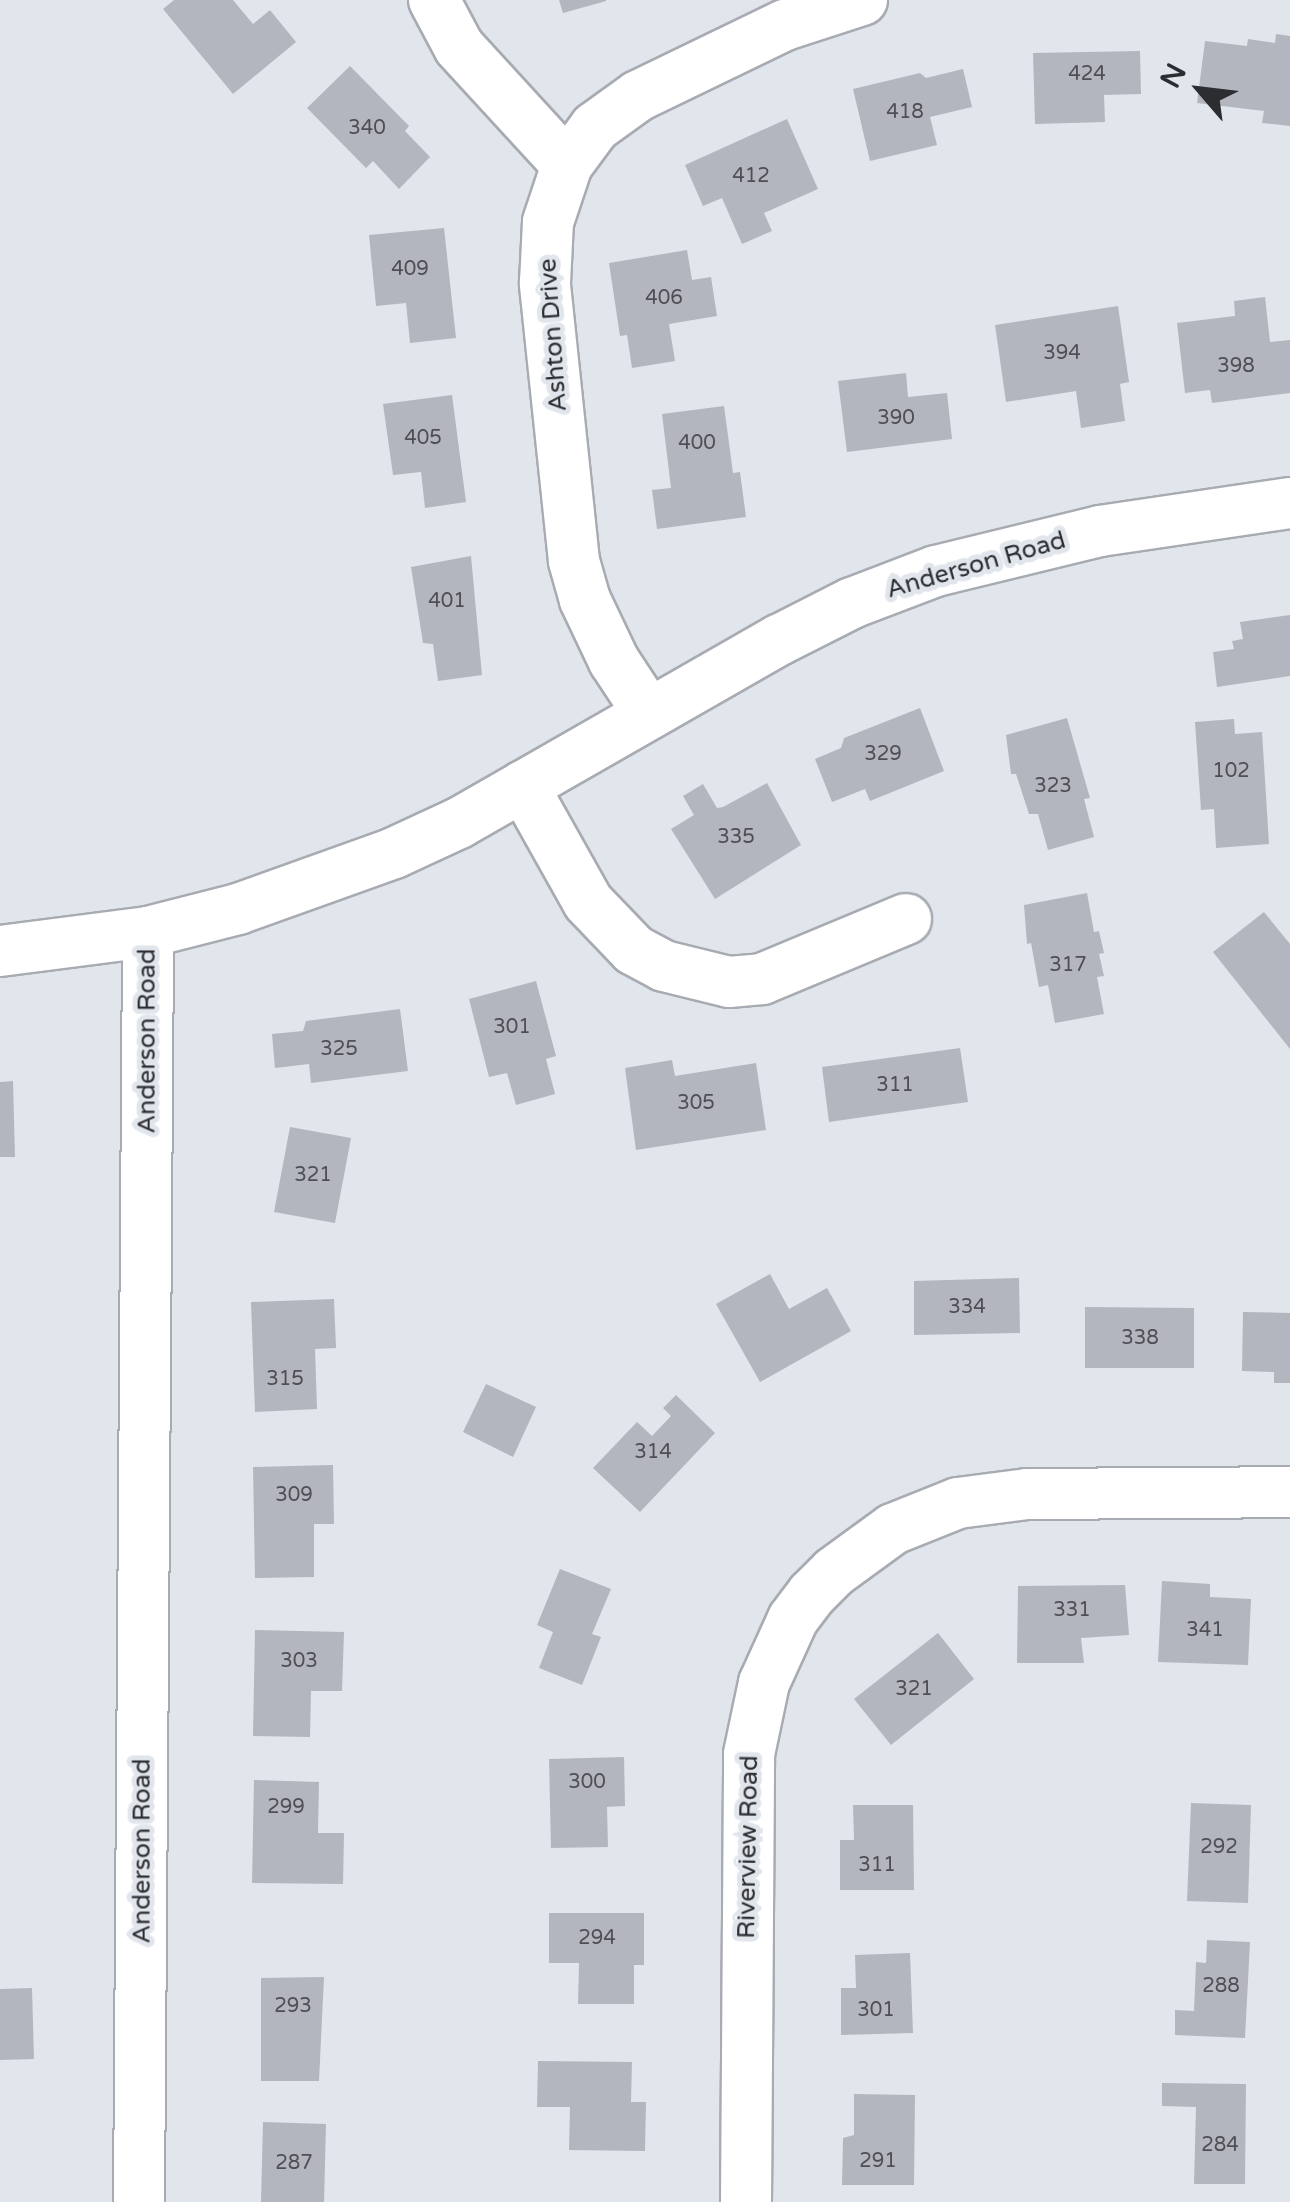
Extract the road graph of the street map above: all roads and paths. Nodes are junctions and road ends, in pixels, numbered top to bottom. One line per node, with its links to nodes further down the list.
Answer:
1 (434, 0): 3 (street)
2 (862, 0): 3 (street, Ashton Drive)
3 (567, 165): 5 (street, Ashton Drive)
4 (1290, 503): 5 (street, Anderson Road)
5 (649, 714): 6 (street, Anderson Road)
6 (523, 786): 7 (street); 8 (street, Anderson Road)
7 (906, 920)
8 (148, 932): 9 (street); 11 (street, Anderson Road)
9 (0, 951)
10 (1290, 1492): 12 (street, Riverview Road)
11 (139, 2202)
12 (746, 2202)

